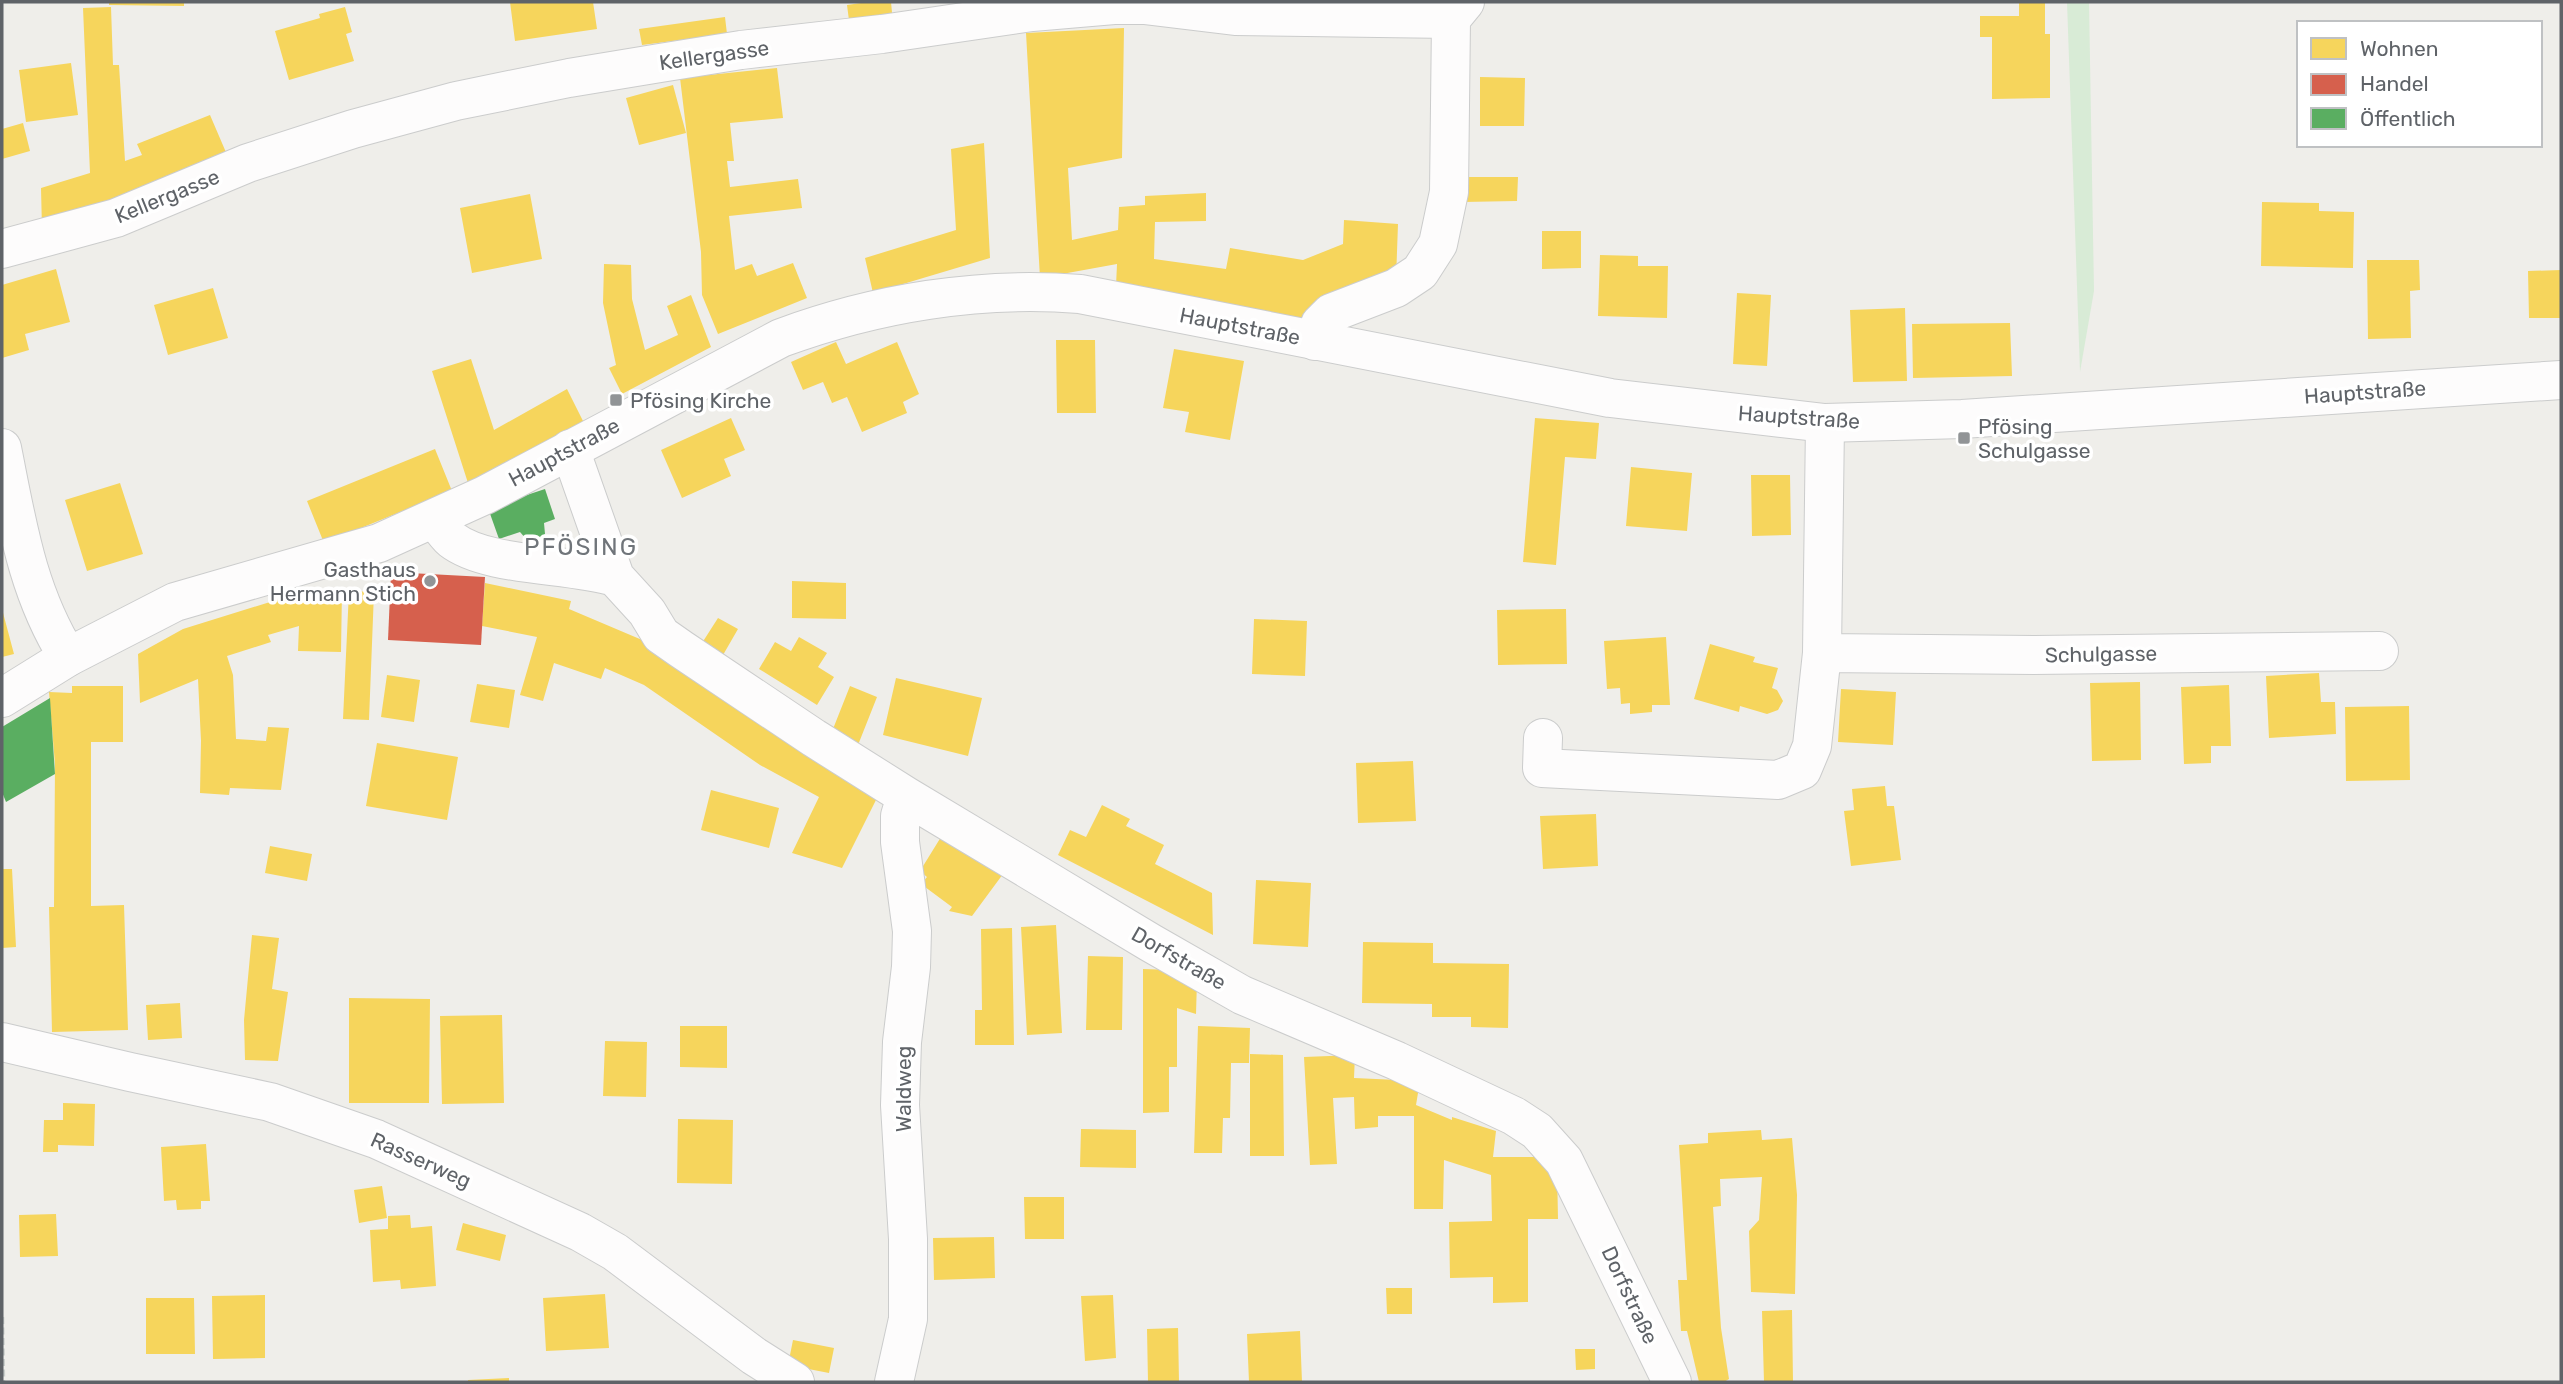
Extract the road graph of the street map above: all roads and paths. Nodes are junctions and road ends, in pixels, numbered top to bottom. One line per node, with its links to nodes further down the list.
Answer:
1 (1458, 10): 2 (street, Kellergasse); 3 (street)
2 (2, 249)
3 (1315, 341): 5 (street, Hauptstraße); 7 (street, Hauptstraße)
4 (2561, 380): 5 (street, Hauptstraße)
5 (1825, 423): 11 (street)
6 (2, 448): 12 (street)
7 (570, 449): 8 (street, Hauptstraße); 9 (street, Dorfstraße)
8 (435, 519): 9 (street); 12 (street, Hauptstraße)
9 (615, 577): 15 (street, Dorfstraße)
10 (2379, 650): 11 (street, Schulgasse)
11 (1822, 653): 14 (street)
12 (68, 657): 13 (street, Hauptstraße)
13 (2, 698)
14 (1543, 738)
15 (906, 796): 20 (street, Waldweg); 21 (street, Dorfstraße)
16 (2, 1042): 18 (street, Rasserweg)
17 (2, 1317): 19 (path)
18 (787, 1381)
19 (3, 1382)
20 (894, 1382)
21 (1672, 1382)

